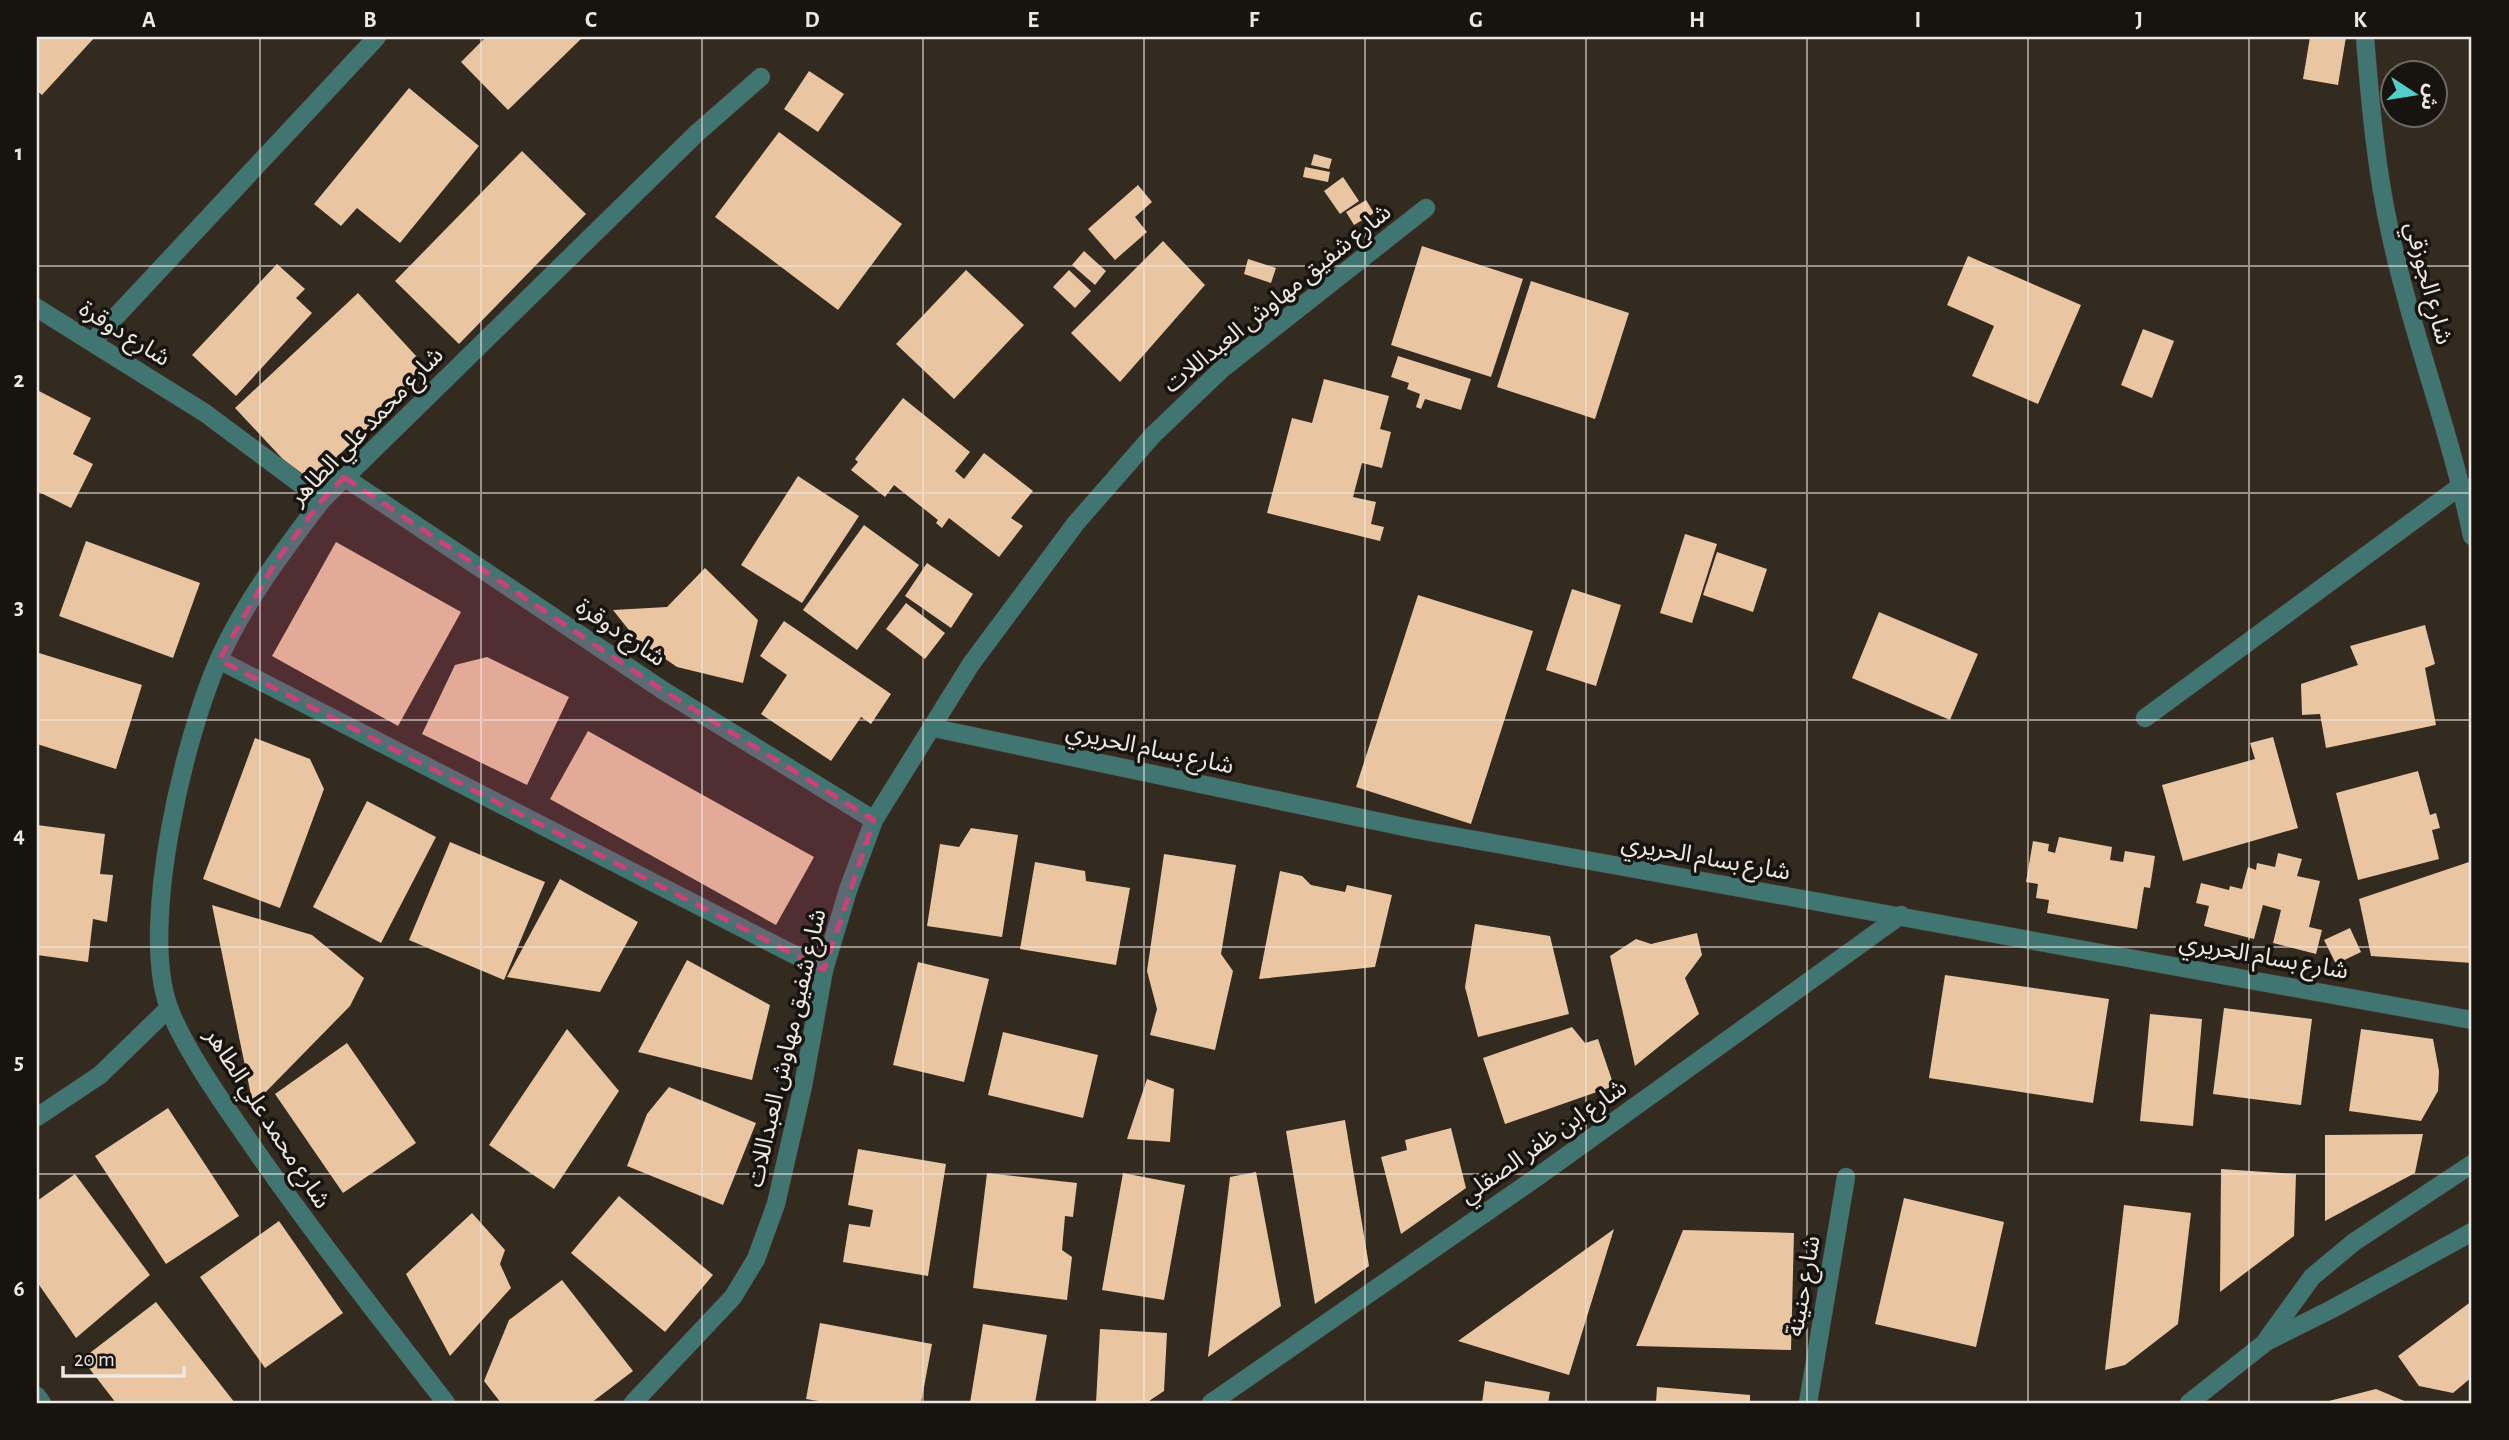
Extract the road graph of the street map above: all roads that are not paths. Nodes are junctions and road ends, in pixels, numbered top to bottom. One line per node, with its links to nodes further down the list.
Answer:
1 (377, 37): 6 (street)
2 (2365, 37): 8 (street, شارع الجوزقي)
3 (761, 77): 7 (street, شارع محمد علي الطاهر)
4 (1426, 208): 13 (street, شارع شفيق مهاوش العبداللات)
5 (37, 307): 6 (street, شارع دوقرة)
6 (93, 341): 9 (street, شارع دوقرة)
7 (344, 477): 9 (street, شارع محمد علي الطاهر); 14 (street, شارع دوقرة)
8 (2462, 485): 10 (street, شارع الجوزقي); 12 (street)
9 (322, 500): 11 (street, شارع محمد علي الطاهر)
10 (2472, 536)
11 (219, 660): 16 (street); 17 (street, شارع محمد علي الطاهر)
12 (2145, 718)
13 (934, 728): 14 (street, شارع شفيق مهاوش العبداللات); 15 (street, شارع بسام الحريري)
14 (874, 820): 16 (street, شارع شفيق مهاوش العبداللات)
15 (1901, 915): 18 (street, شارع بسام الحريري); 28 (street, شارع ابن ظفر الصقلي)
16 (824, 970): 27 (street, شارع شفيق مهاوش العبداللات)
17 (169, 1008): 19 (street); 26 (street, شارع محمد علي الطاهر)
18 (2472, 1020)
19 (37, 1117)
20 (2472, 1164): 23 (street)
21 (1846, 1177): 29 (street, شارع حنينة)
22 (2472, 1232): 23 (street)
23 (2266, 1342): 30 (street)
24 (37, 1396): 25 (street)
25 (42, 1403)
26 (446, 1403)
27 (633, 1403)
28 (1211, 1403)
29 (1808, 1403)
30 (2189, 1403)

